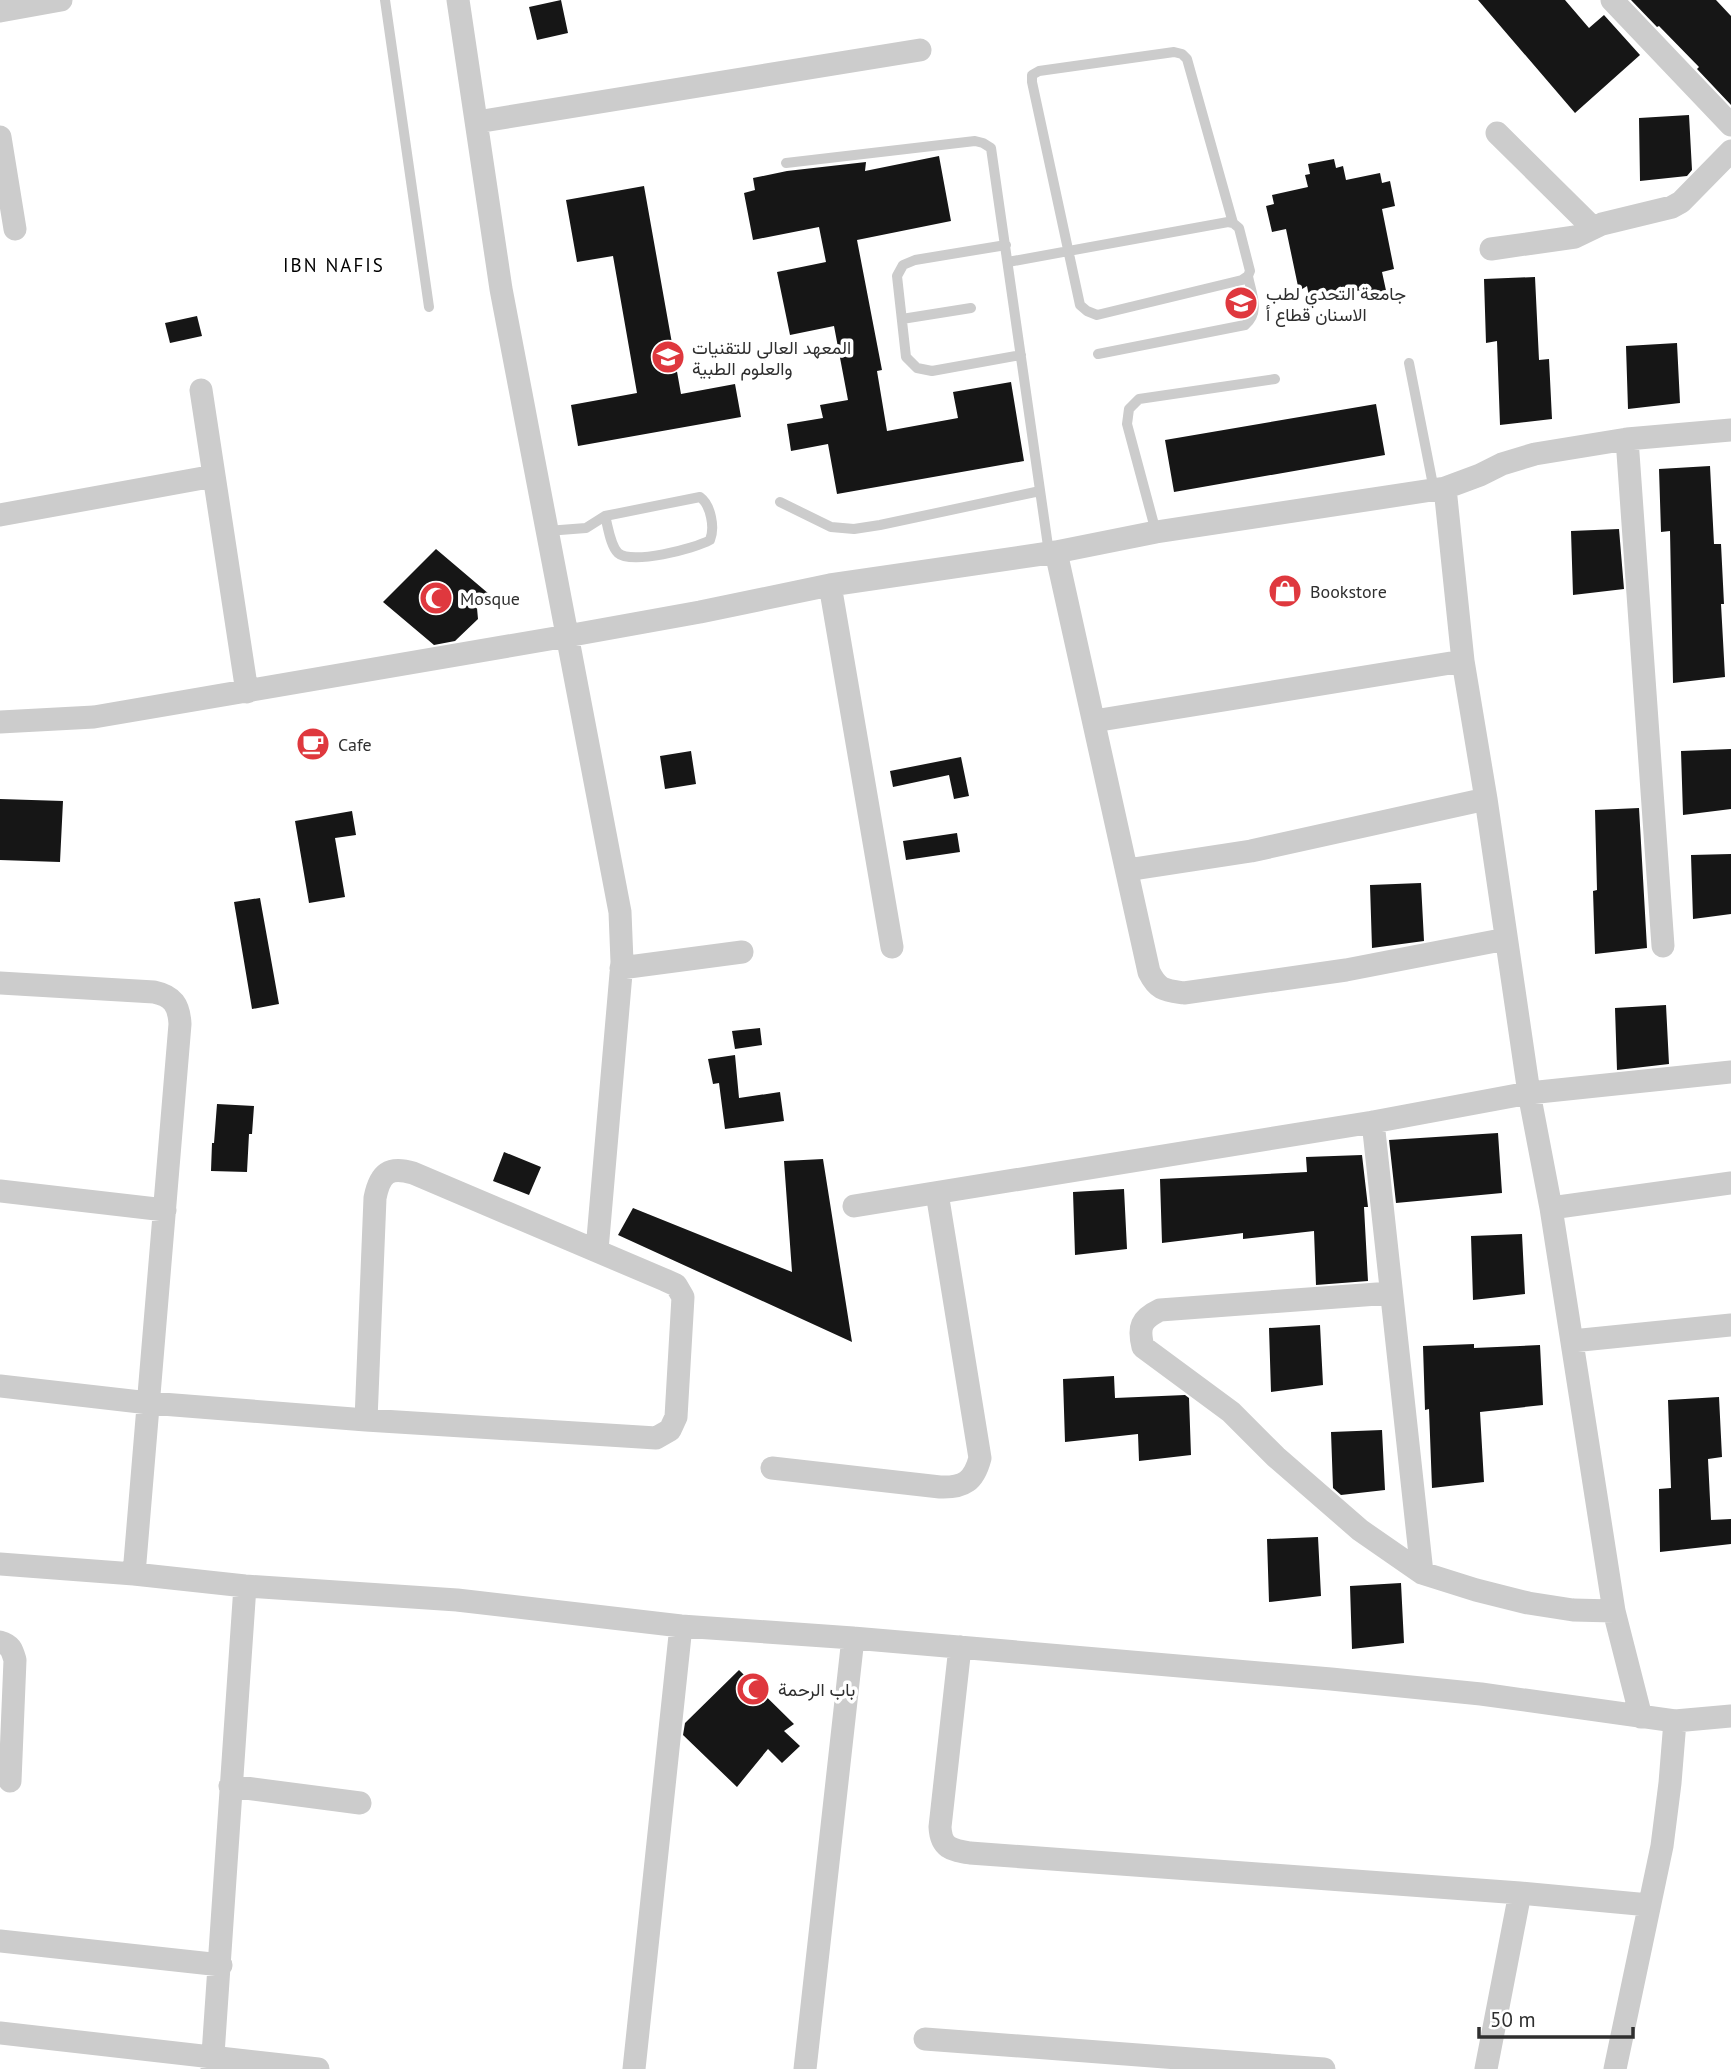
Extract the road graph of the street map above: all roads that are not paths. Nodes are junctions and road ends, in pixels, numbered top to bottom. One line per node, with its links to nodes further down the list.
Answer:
1 (61, 0): 5 (street)
2 (385, 0): 21 (lane)
3 (458, 0): 7 (street)
4 (1612, 0): 8 (street)
5 (0, 11)
6 (920, 50): 7 (street)
7 (477, 122): 37 (street)
8 (1731, 125)
9 (1497, 133): 14 (street)
10 (0, 137): 15 (street)
11 (1731, 150): 14 (street)
12 (786, 163): 16 (lane)
13 (1233, 223): 18 (lane); 18 (lane); 20 (lane)
14 (1592, 227): 17 (street)
15 (15, 229)
16 (1006, 245): 19 (lane); 23 (lane)
17 (1491, 249)
18 (1068, 251): 19 (lane); 20 (lane)
19 (1008, 262): 25 (lane)
20 (1248, 276): 24 (lane)
21 (429, 307)
22 (971, 308): 23 (lane)
23 (902, 319): 25 (lane)
24 (1098, 354)
25 (1021, 355): 33 (lane)
26 (1409, 363): 32 (lane)
27 (1275, 379): 38 (lane)
28 (201, 390): 31 (street)
29 (1731, 430): 30 (street)
30 (1626, 439): 32 (street); 49 (street)
31 (214, 476): 35 (street); 43 (street)
32 (1440, 489): 38 (street); 42 (street)
33 (1040, 491): 34 (lane); 39 (lane)
34 (780, 502)
35 (0, 515)
36 (605, 516): 36 (lane); 37 (lane)
37 (547, 531): 41 (street)
38 (1156, 532): 39 (street)
39 (1053, 553): 40 (street); 44 (street)
40 (830, 585): 41 (street); 50 (street)
41 (567, 636): 43 (street); 52 (street)
42 (1463, 661): 44 (street); 46 (street)
43 (247, 691): 45 (street)
44 (1094, 721): 47 (street)
45 (6, 726)
46 (1486, 799): 47 (street); 48 (street)
47 (1127, 870): 48 (street)
48 (1506, 939): 55 (street)
49 (1663, 946)
50 (892, 947)
51 (742, 952): 52 (street)
52 (621, 968): 63 (street)
53 (0, 983): 62 (street)
54 (1731, 1072): 55 (street)
55 (1529, 1093): 56 (street); 61 (street)
56 (1373, 1122): 59 (street); 64 (street)
57 (1731, 1183): 61 (street)
58 (0, 1191): 62 (street)
59 (937, 1193): 60 (street); 70 (street)
60 (854, 1206)
61 (1551, 1208): 66 (street)
62 (165, 1210): 68 (street)
63 (597, 1250): 69 (street); 69 (street)
64 (1391, 1293): 72 (street); 72 (street)
65 (1731, 1325): 66 (street)
66 (1572, 1341): 75 (street)
67 (0, 1386): 68 (street)
68 (149, 1403): 69 (street); 73 (street)
69 (366, 1420)
70 (772, 1468)
71 (0, 1564): 73 (street)
72 (1422, 1573): 75 (street)
73 (134, 1574): 74 (street)
74 (245, 1586): 76 (street); 84 (street)
75 (1614, 1611): 81 (street)
76 (681, 1626): 77 (street); 94 (street)
77 (853, 1638): 79 (street); 95 (street)
78 (0, 1642): 83 (street)
79 (960, 1647): 81 (street); 86 (street)
80 (1731, 1716): 82 (street)
81 (1641, 1717): 82 (street)
82 (1675, 1721): 87 (street)
83 (10, 1781)
84 (230, 1786): 85 (street); 89 (street)
85 (360, 1802)
86 (1520, 1893): 87 (street); 97 (street)
87 (1650, 1905): 98 (street)
88 (0, 1941): 89 (street)
89 (221, 1965): 92 (street)
90 (0, 2033): 92 (street)
91 (925, 2039): 96 (street)
92 (213, 2063): 93 (street)
93 (318, 2069)
94 (634, 2069)
95 (805, 2069)
96 (1324, 2069)
97 (1486, 2069)
98 (1615, 2069)

